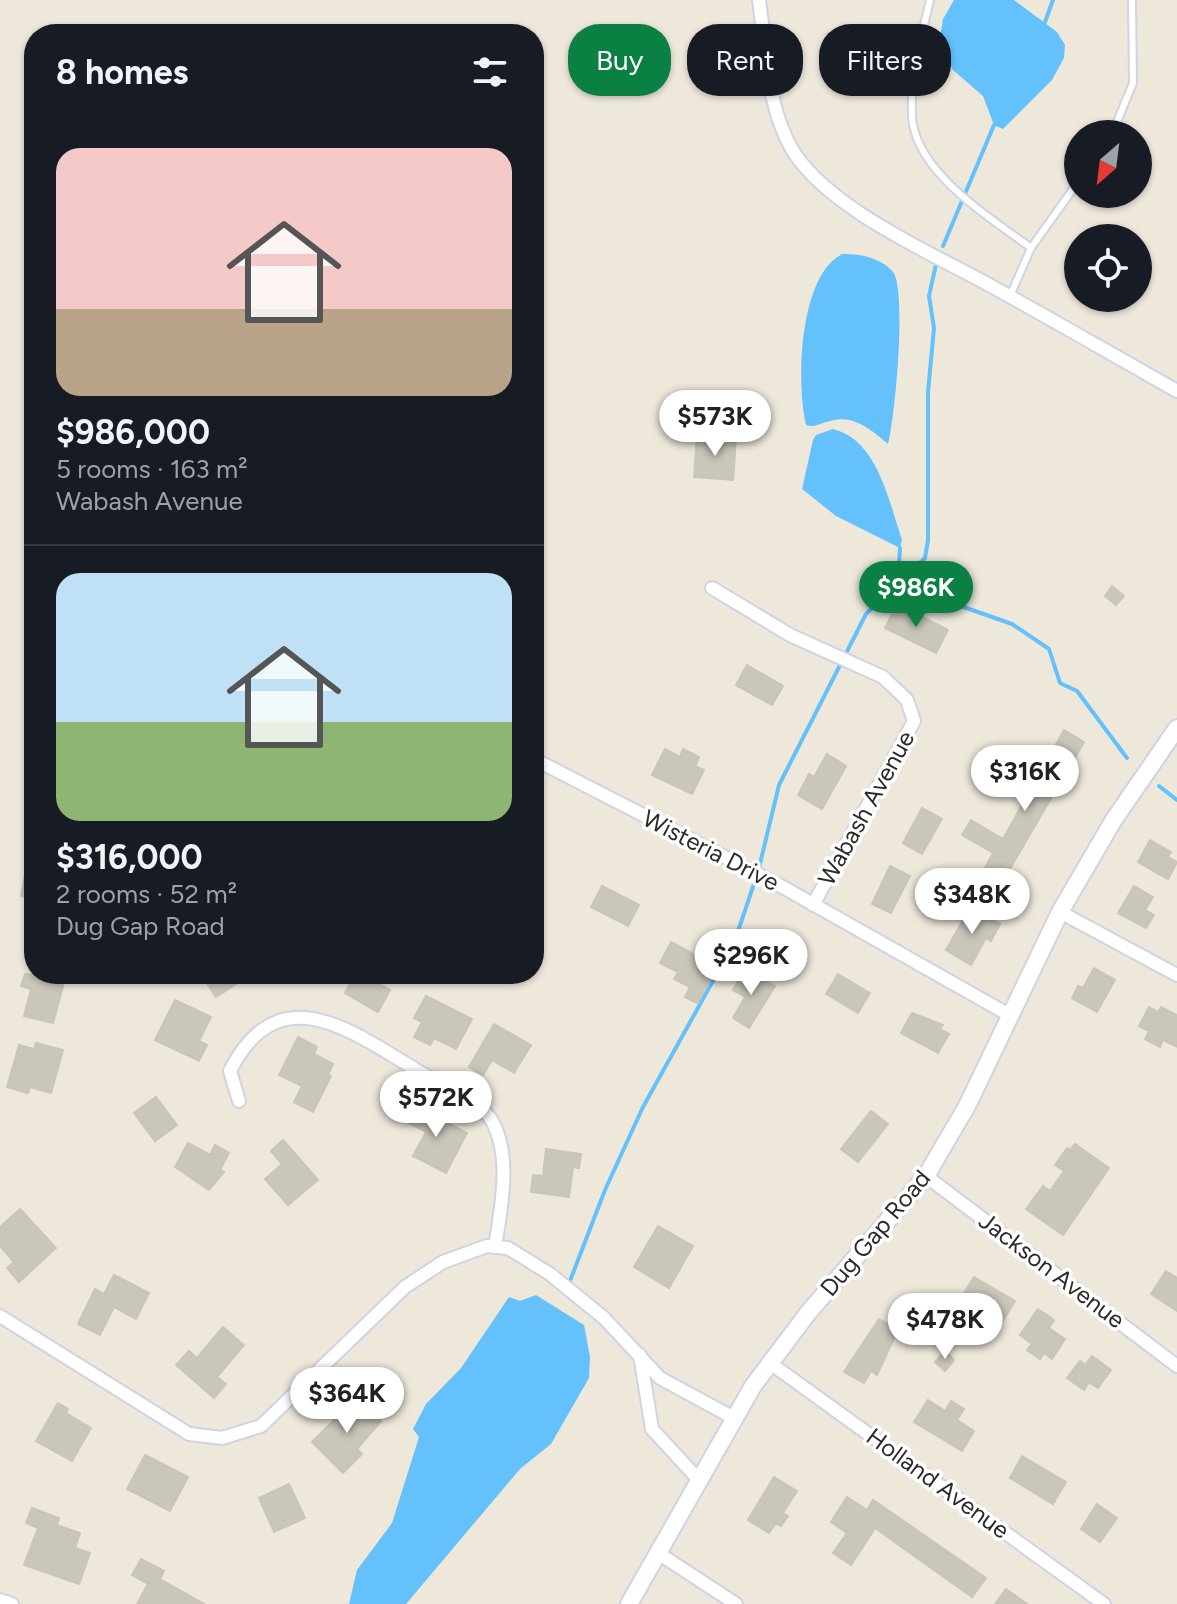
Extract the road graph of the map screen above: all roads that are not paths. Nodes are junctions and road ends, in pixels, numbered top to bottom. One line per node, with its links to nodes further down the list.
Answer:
1 (759, 0): 7 (street)
2 (930, 0): 6 (lane)
3 (1132, 0): 4 (lane)
4 (1120, 120)
5 (1064, 202): 6 (lane)
6 (1031, 248): 7 (lane)
7 (1010, 296): 8 (street)
8 (1177, 391)
9 (712, 588): 12 (street, Wabash Avenue)
10 (1177, 728): 13 (street, Dug Gap Road)
11 (544, 764): 12 (street, Wisteria Drive)
12 (813, 905): 15 (street, Wisteria Drive)
13 (1060, 912): 14 (street); 15 (street, Dug Gap Road)
14 (1177, 975)
15 (1011, 1016): 17 (street, Dug Gap Road)
16 (239, 1101): 18 (street)
17 (926, 1176): 21 (street, Dug Gap Road); 22 (street, Jackson Avenue)
18 (495, 1247): 19 (street); 20 (street)
19 (0, 1316)
20 (640, 1355): 23 (street); 24 (street)
21 (770, 1363): 23 (street, Dug Gap Road); 30 (street, Holland Avenue)
22 (1177, 1366)
23 (732, 1417): 24 (street, Dug Gap Road)
24 (698, 1479): 25 (street, Dug Gap Road)
25 (658, 1553): 28 (street, Dug Gap Road); 29 (street)
26 (0, 1600): 27 (street)
27 (12, 1604)
28 (629, 1604)
29 (736, 1604)
30 (1104, 1604)

